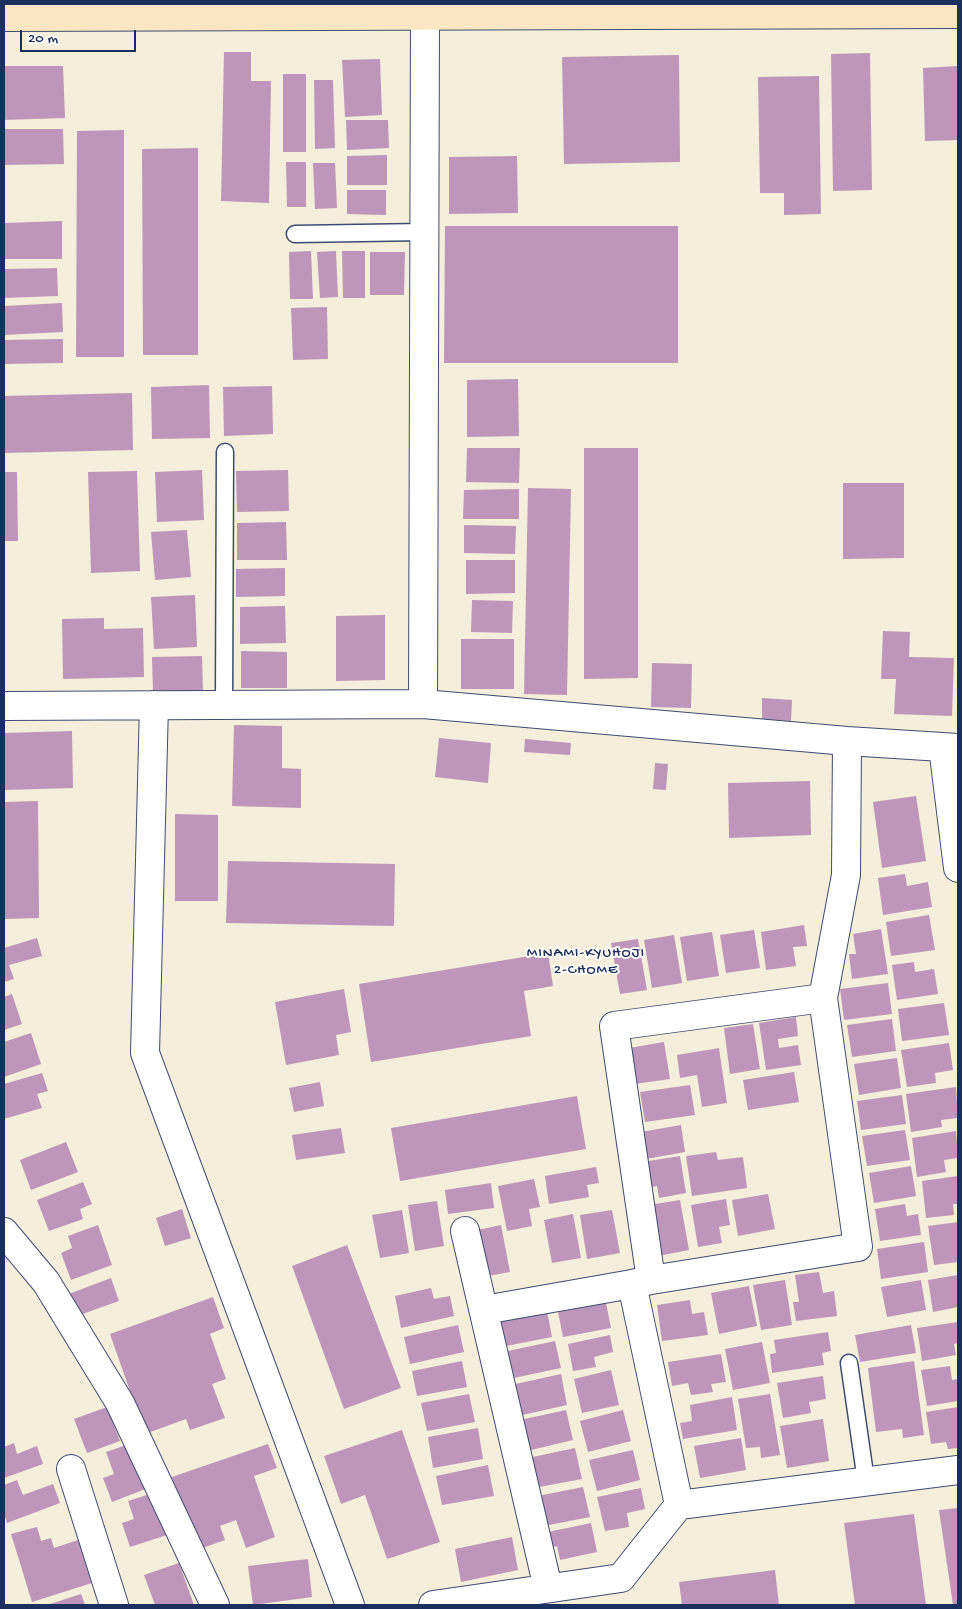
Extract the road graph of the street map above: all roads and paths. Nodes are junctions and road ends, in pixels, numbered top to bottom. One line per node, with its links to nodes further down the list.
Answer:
1 (138, 11): 3 (street); 4 (street)
2 (958, 14): 3 (street)
3 (425, 16): 5 (street)
4 (4, 17)
5 (424, 232): 6 (lane); 9 (street)
6 (295, 234)
7 (225, 452): 8 (lane)
8 (224, 704): 9 (street); 10 (street)
9 (423, 704): 12 (street)
10 (154, 705): 11 (street); 28 (street)
11 (4, 706)
12 (847, 741): 13 (street); 15 (street)
13 (950, 747): 14 (street)
14 (958, 868)
15 (823, 998): 18 (street); 18 (street)
16 (465, 1231): 19 (street)
17 (4, 1232): 27 (street)
18 (642, 1282): 19 (street); 24 (street)
19 (484, 1310): 25 (street)
20 (849, 1363): 23 (lane)
21 (71, 1469): 26 (street)
22 (958, 1470): 23 (street)
23 (866, 1482): 24 (street)
24 (679, 1505): 25 (street)
25 (548, 1588): 29 (street)
26 (114, 1605)
27 (215, 1605)
28 (350, 1605)
29 (433, 1605)

